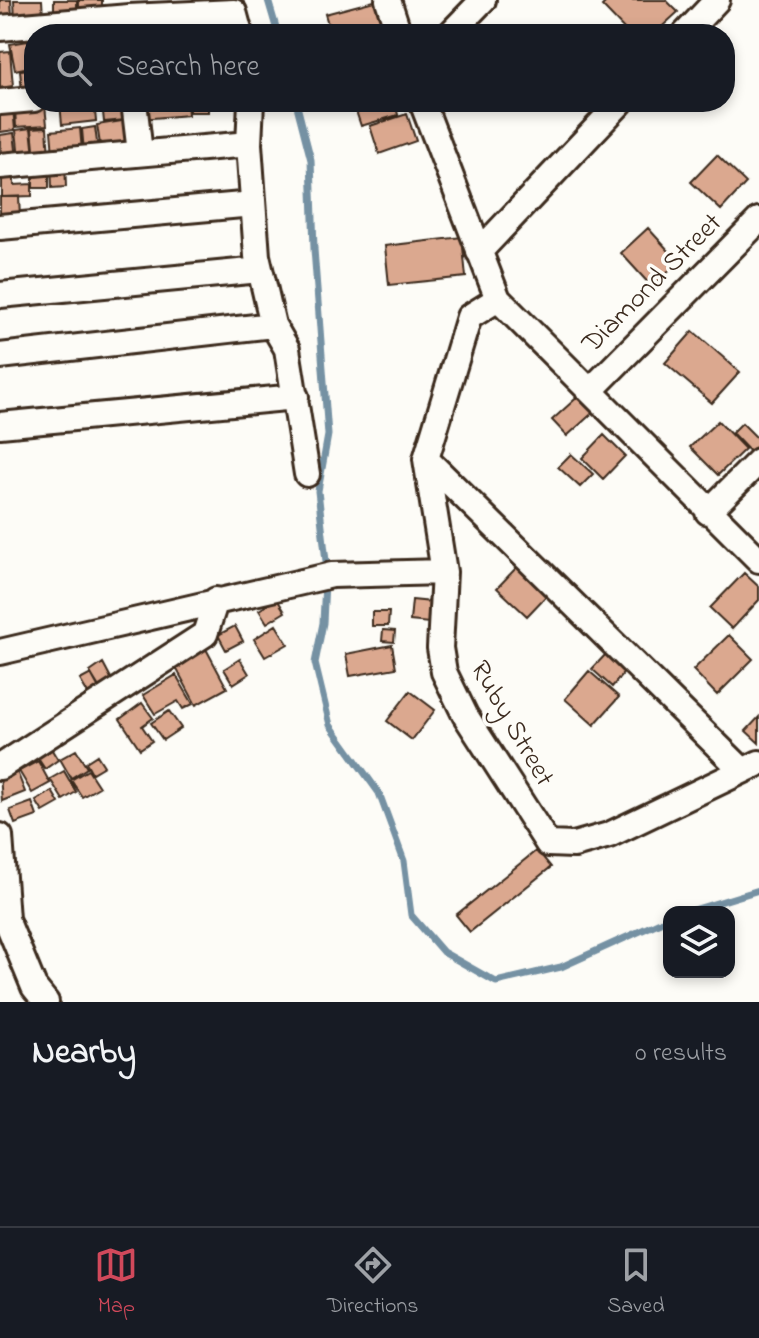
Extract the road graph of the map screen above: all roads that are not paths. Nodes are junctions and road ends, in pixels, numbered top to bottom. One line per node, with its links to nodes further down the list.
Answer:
1 (388, 0): 7 (street)
2 (483, 0): 8 (street)
3 (717, 0): 9 (street)
4 (50, 12): 5 (street); 10 (street)
5 (128, 17): 6 (street)
6 (237, 24)
7 (396, 24)
8 (460, 24)
9 (694, 24)
10 (0, 28)
11 (24, 100): 12 (street)
12 (0, 102)
13 (135, 112): 18 (street)
14 (251, 112): 17 (street)
15 (426, 112): 23 (street)
16 (612, 112): 23 (street)
17 (249, 144): 18 (street); 20 (street)
18 (140, 153): 19 (street)
19 (0, 166)
20 (253, 204): 22 (street); 24 (street)
21 (759, 220): 29 (street, Diamond Street)
22 (0, 227)
23 (479, 252): 26 (street)
24 (260, 270): 25 (street); 27 (street)
25 (0, 295)
26 (498, 299): 29 (street); 32 (street, Ruby Street)
27 (273, 325): 28 (street); 30 (street)
28 (0, 356)
29 (590, 391): 35 (street)
30 (296, 397): 31 (street); 34 (street)
31 (0, 425)
32 (426, 459): 37 (street, Ruby Street); 40 (street)
33 (759, 461): 35 (street)
34 (307, 474)
35 (708, 512): 36 (street)
36 (759, 560)
37 (444, 572): 38 (street); 40 (street, Ruby Street)
38 (216, 600): 39 (street); 41 (street)
39 (0, 652)
40 (750, 766)
41 (0, 767)
42 (0, 836): 43 (street)
43 (46, 1002)

